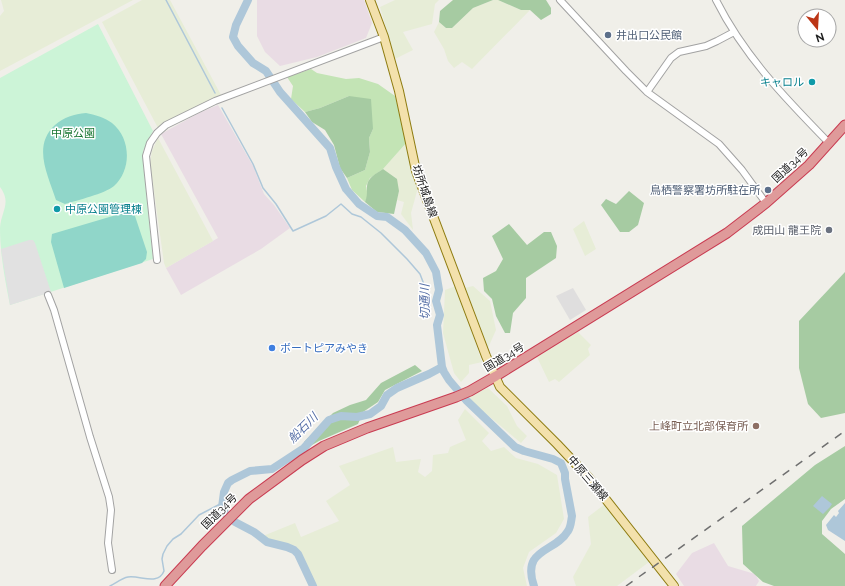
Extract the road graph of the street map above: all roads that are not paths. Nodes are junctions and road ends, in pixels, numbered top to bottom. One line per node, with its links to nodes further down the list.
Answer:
1 (370, 0): 5 (main road, 坊所城島線)
2 (560, 0): 6 (street)
3 (716, 0): 4 (street)
4 (734, 32): 6 (street); 8 (street)
5 (384, 37): 10 (street); 12 (main road, 坊所城島線)
6 (647, 92): 9 (street)
7 (845, 125): 8 (highway, 国道34号)
8 (829, 143): 9 (highway, 国道34号)
9 (766, 203): 12 (highway, 国道34号)
10 (157, 260)
11 (48, 295): 13 (street)
12 (496, 376): 14 (highway, 国道34号); 15 (main road, 中原三瀬線)
13 (112, 570)
14 (165, 586)
15 (674, 586)

